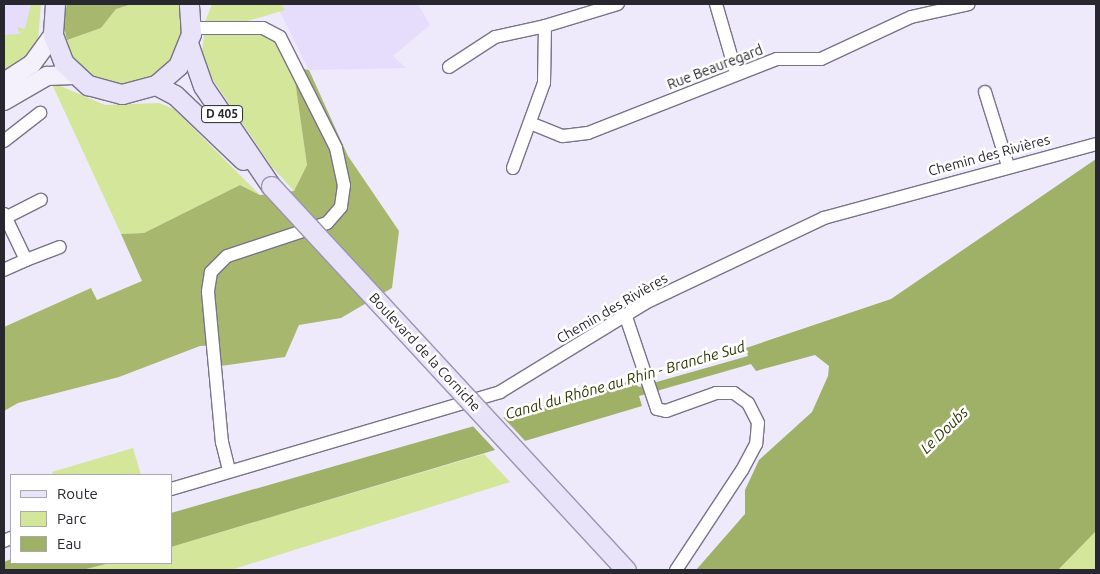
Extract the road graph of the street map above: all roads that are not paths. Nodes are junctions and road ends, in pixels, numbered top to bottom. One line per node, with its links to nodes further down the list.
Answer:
1 (54, 4): 9 (main road)
2 (189, 4): 8 (main road, Boulevard de la Corniche)
3 (200, 4): 8 (main road)
4 (618, 4): 7 (street)
5 (716, 4): 11 (street)
6 (969, 4): 11 (street, Rue Beauregard)
7 (545, 26): 10 (street); 18 (street)
8 (191, 33): 14 (main road); 23 (main road, Boulevard de la Corniche / D 405); 30 (street)
9 (52, 35): 12 (main road); 13 (main road)
10 (449, 67)
11 (736, 73): 18 (street, Rue Beauregard)
12 (74, 75): 14 (main road); 16 (main road)
13 (4, 82)
14 (156, 85): 23 (main road, Boulevard de la Corniche / D 405)
15 (984, 92): 21 (street)
16 (4, 101)
17 (40, 113): 19 (street)
18 (530, 123): 22 (street)
19 (4, 141)
20 (1096, 144): 21 (street, Chemin des Rivières)
21 (1008, 166): 29 (street, Chemin des Rivières)
22 (513, 168)
23 (267, 182): 32 (main road, Boulevard de la Corniche, bridge)
24 (41, 200): 25 (street)
25 (5, 216): 27 (street)
26 (60, 247): 27 (street)
27 (26, 260): 28 (street)
28 (4, 270)
29 (626, 317): 30 (street, Chemin des Rivières); 33 (street)
30 (229, 471): 31 (street, Chemin des Rivières)
31 (172, 489)
32 (626, 570)
33 (676, 570)

